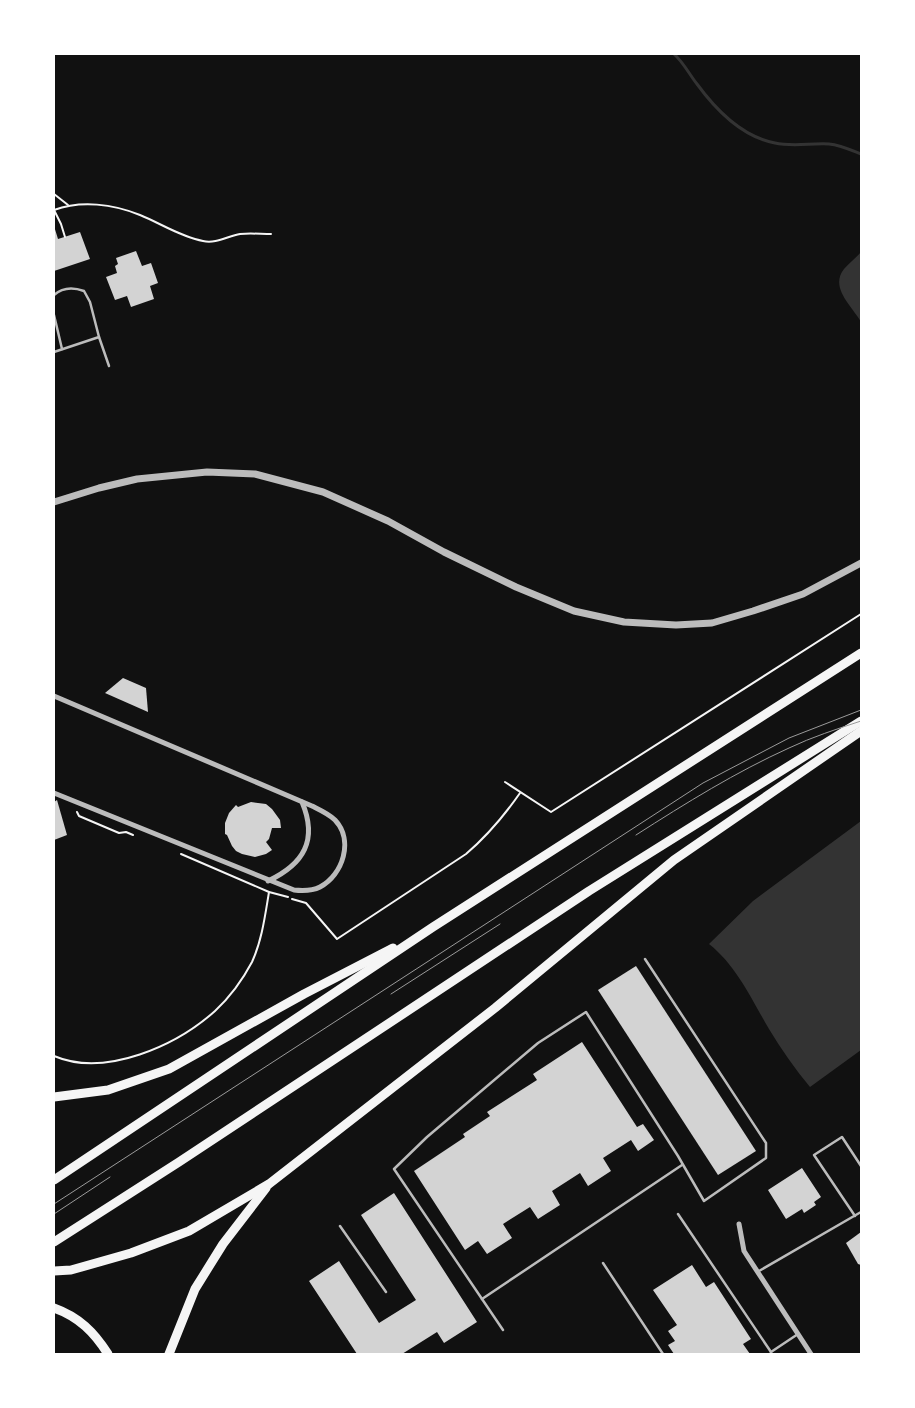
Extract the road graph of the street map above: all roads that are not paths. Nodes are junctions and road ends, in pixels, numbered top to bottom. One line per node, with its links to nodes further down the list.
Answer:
1 (54, 295): 3 (lane)
2 (54, 315): 4 (lane)
3 (99, 337): 4 (lane); 6 (lane)
4 (62, 349): 5 (lane)
5 (54, 352)
6 (109, 366)
7 (54, 502): 8 (street)
8 (861, 564)
9 (861, 653): 16 (main road)
10 (54, 696): 14 (street)
11 (861, 721): 28 (main road)
12 (861, 731): 22 (main road)
13 (54, 793): 15 (street)
14 (302, 802): 15 (street); 15 (street)
15 (268, 881)
16 (433, 927): 18 (main road); 21 (main road)
17 (645, 959): 19 (lane)
18 (54, 1096)
19 (682, 1165): 33 (lane); 33 (lane)
20 (861, 1166): 25 (lane)
21 (54, 1180)
22 (270, 1184): 30 (main road); 39 (main road)
23 (861, 1212): 25 (lane)
24 (678, 1214): 37 (lane)
25 (855, 1216): 31 (lane)
26 (739, 1224): 31 (street)
27 (340, 1226): 32 (lane)
28 (54, 1242)
29 (603, 1263): 40 (lane)
30 (54, 1272)
31 (758, 1272): 36 (street)
32 (386, 1292)
33 (482, 1299): 35 (lane)
34 (54, 1308): 38 (main road)
35 (503, 1330)
36 (798, 1334): 37 (lane); 41 (street)
37 (771, 1353)
38 (108, 1354)
39 (169, 1354)
40 (663, 1354)
41 (811, 1354)

